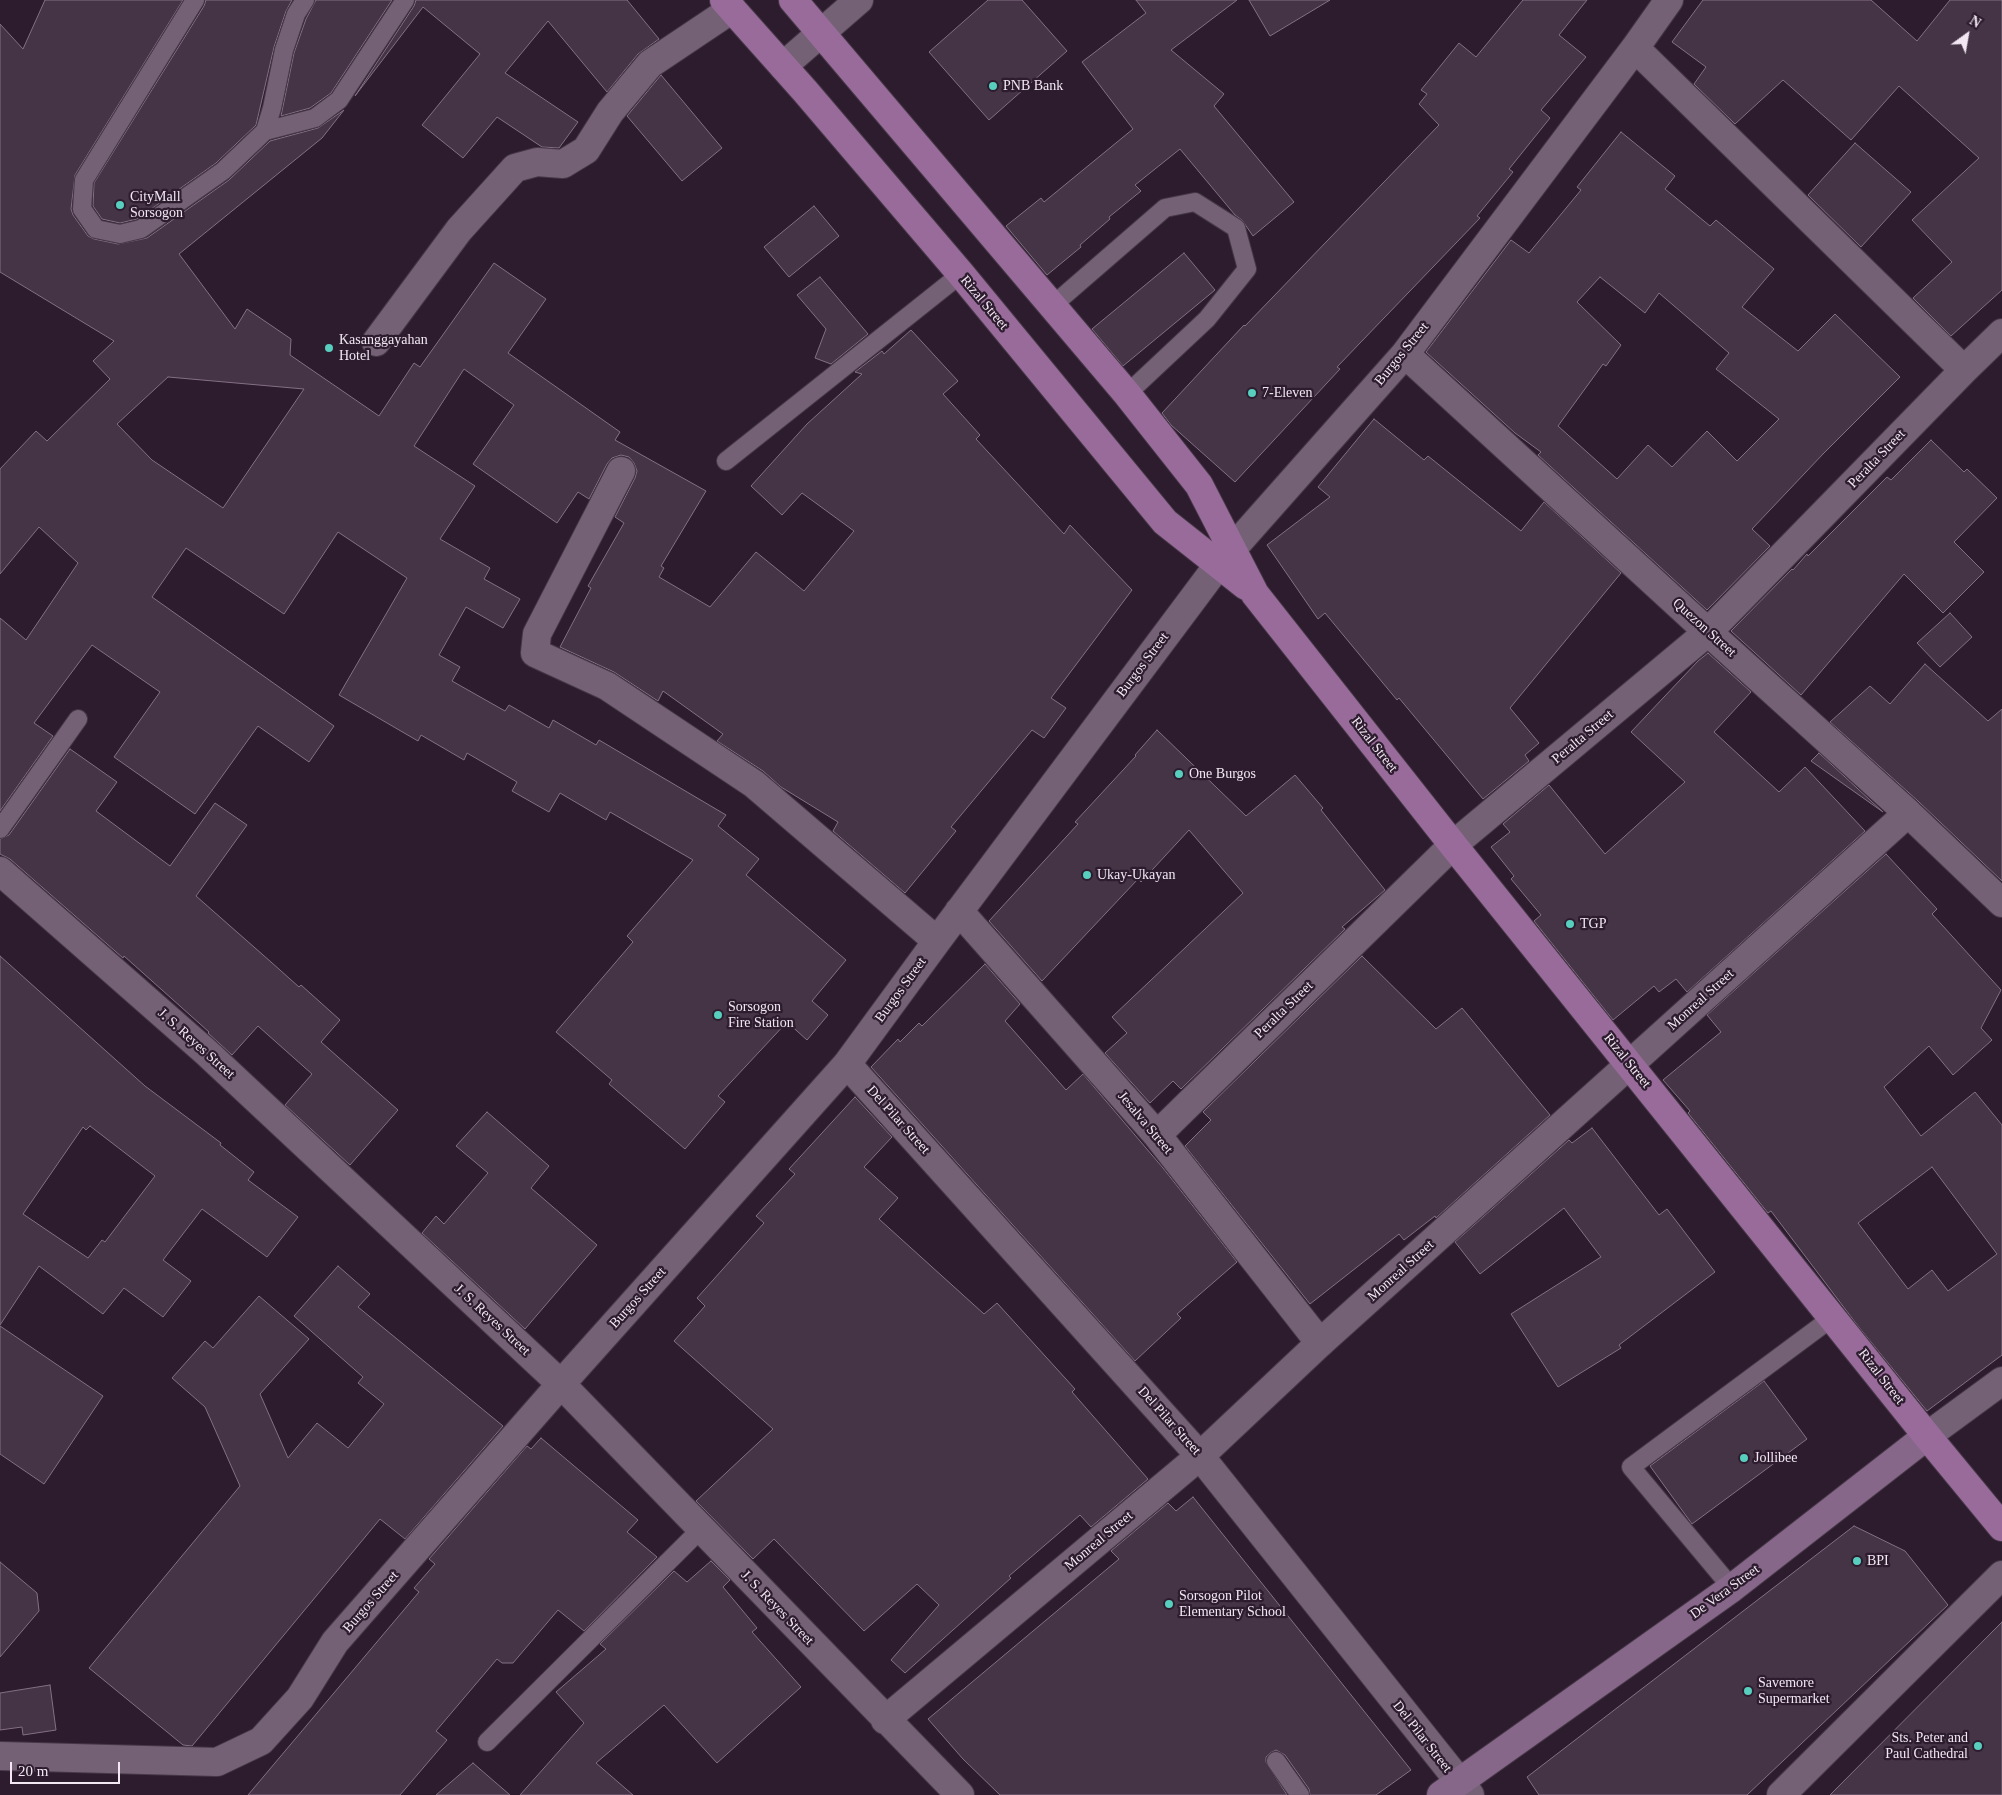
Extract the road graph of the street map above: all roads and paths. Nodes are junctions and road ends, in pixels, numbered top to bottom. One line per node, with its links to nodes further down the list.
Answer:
1 (195, 0): 11 (lane)
2 (305, 0): 11 (lane)
3 (405, 0): 11 (lane)
4 (793, 0): 8 (main road, Rizal Street)
5 (858, 0): 8 (street)
6 (1669, 0): 9 (street, Burgos Street)
7 (728, 4): 10 (main road, Rizal Street); 15 (street)
8 (821, 33): 10 (street); 13 (main road, Rizal Street)
9 (1635, 48): 16 (street, Burgos Street); 17 (street)
10 (783, 66): 12 (main road, Rizal Street)
11 (265, 131)
12 (961, 274): 19 (lane); 21 (main road, Rizal Street)
13 (1052, 306): 18 (main road, Rizal Street); 18 (lane)
14 (2002, 333): 17 (street, Peralta Street)
15 (376, 342)
16 (1405, 354): 21 (street, Burgos Street); 22 (street, Quezon Street)
17 (1964, 370): 22 (street, Peralta Street)
18 (1127, 394): 21 (main road, Rizal Street)
19 (726, 461)
20 (621, 471): 30 (street)
21 (1225, 557): 26 (main road, Rizal Street); 29 (street, Burgos Street)
22 (1708, 632): 24 (street, Quezon Street); 26 (street, Peralta Street)
23 (78, 719): 25 (lane)
24 (1908, 813): 28 (street, Quezon Street); 32 (street, Monreal Street)
25 (0, 829)
26 (1453, 845): 32 (main road, Rizal Street); 33 (street, Peralta Street)
27 (0, 871): 37 (street, J. S. Reyes Street)
28 (2002, 902)
29 (959, 911): 30 (street, Burgos Street); 33 (street, Jesalva Street)
30 (937, 941): 31 (street, Burgos Street)
31 (847, 1064): 37 (street, Burgos Street); 39 (street, Del Pilar Street)
32 (1630, 1064): 34 (main road, Rizal Street); 35 (street, Monreal Street)
33 (1157, 1135): 35 (street, Jesalva Street)
34 (1833, 1318): 38 (main road, Rizal Street); 43 (lane)
35 (1320, 1343): 39 (street, Monreal Street)
36 (2002, 1381): 38 (street, De Vera Street)
37 (561, 1384): 41 (street, J. S. Reyes Street); 46 (street, Burgos Street)
38 (1927, 1436): 40 (main road, Rizal Street); 43 (main road, De Vera Street)
39 (1200, 1456): 44 (street, Monreal Street); 48 (street, Del Pilar Street)
40 (2002, 1527)
41 (701, 1529): 44 (street, J. S. Reyes Street); 45 (lane)
42 (2002, 1575): 51 (street)
43 (1732, 1588): 48 (main road, De Vera Street)
44 (886, 1720): 49 (street, J. S. Reyes Street)
45 (486, 1742)
46 (0, 1756)
47 (1276, 1761): 50 (lane)
48 (1456, 1791)
49 (960, 1795)
50 (1300, 1795)
51 (1781, 1795)

